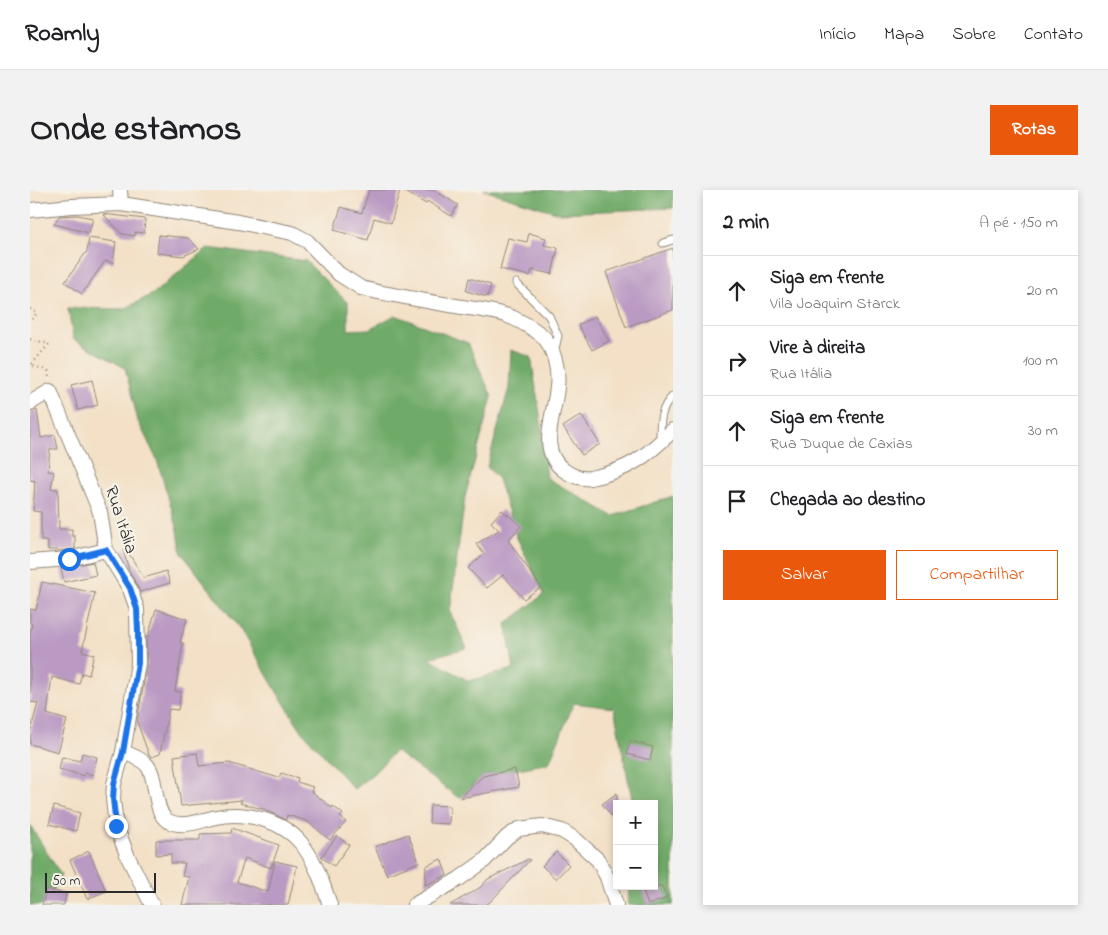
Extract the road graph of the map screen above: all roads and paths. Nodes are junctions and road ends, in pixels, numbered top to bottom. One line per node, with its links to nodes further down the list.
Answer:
1 (120, 190): 2 (street)
2 (121, 204): 3 (street); 10 (street)
3 (30, 210)
4 (673, 240): 5 (lane)
5 (663, 243)
6 (516, 283): 10 (lane)
7 (30, 309): 8 (path)
8 (30, 322)
9 (30, 339): 11 (path)
10 (553, 356): 15 (street)
11 (50, 391): 13 (street); 16 (street, Rua Itália)
12 (673, 396): 15 (lane)
13 (30, 403)
14 (673, 430): 15 (street)
15 (660, 442)
16 (106, 550): 17 (street); 18 (street, Rua Itália)
17 (30, 562)
18 (123, 752): 19 (street, Rua Itália); 20 (street)
19 (152, 905)
20 (330, 905)
21 (414, 905): 22 (street)
22 (616, 905)

